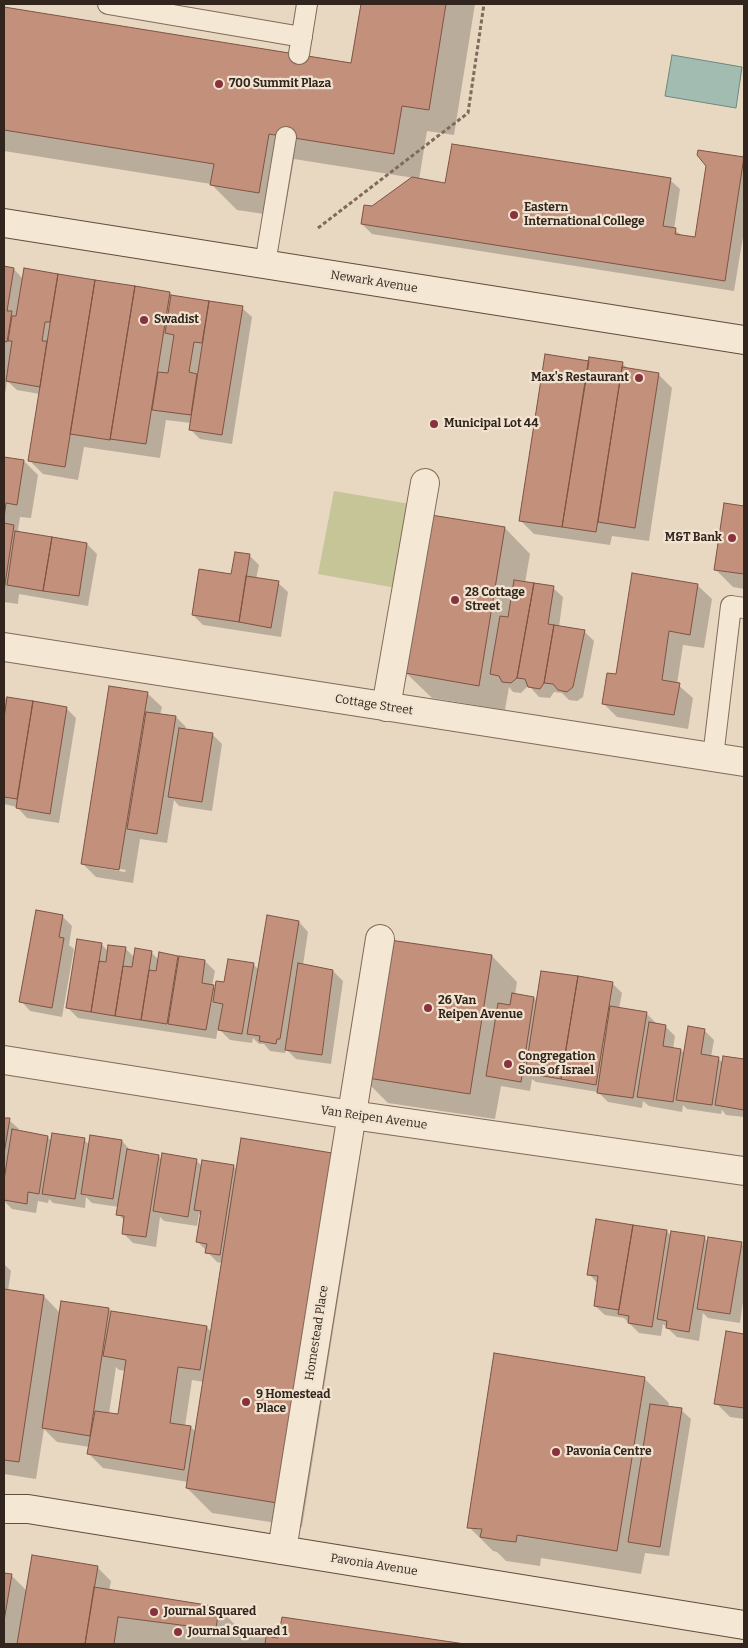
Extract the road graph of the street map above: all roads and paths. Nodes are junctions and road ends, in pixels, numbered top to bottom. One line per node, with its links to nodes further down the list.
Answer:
1 (108, 4): 2 (lane)
2 (307, 4)
3 (484, 4): 6 (path)
4 (286, 137): 7 (lane)
5 (4, 223): 7 (street, Newark Avenue)
6 (318, 228)
7 (265, 264): 8 (street, Newark Avenue)
8 (744, 340)
9 (425, 483): 12 (street)
10 (744, 608): 13 (lane)
11 (4, 647): 12 (street, Cottage Street)
12 (386, 706): 13 (street, Cottage Street)
13 (713, 757): 14 (street, Cottage Street)
14 (744, 762)
15 (380, 938): 17 (street, Homestead Place)
16 (4, 1060): 17 (street, Van Reipen Avenue)
17 (352, 1115): 18 (street, Van Reipen Avenue); 20 (street, Homestead Place)
18 (744, 1171)
19 (4, 1509): 20 (street, Pavonia Avenue)
20 (282, 1550): 21 (street, Pavonia Avenue)
21 (744, 1625)

